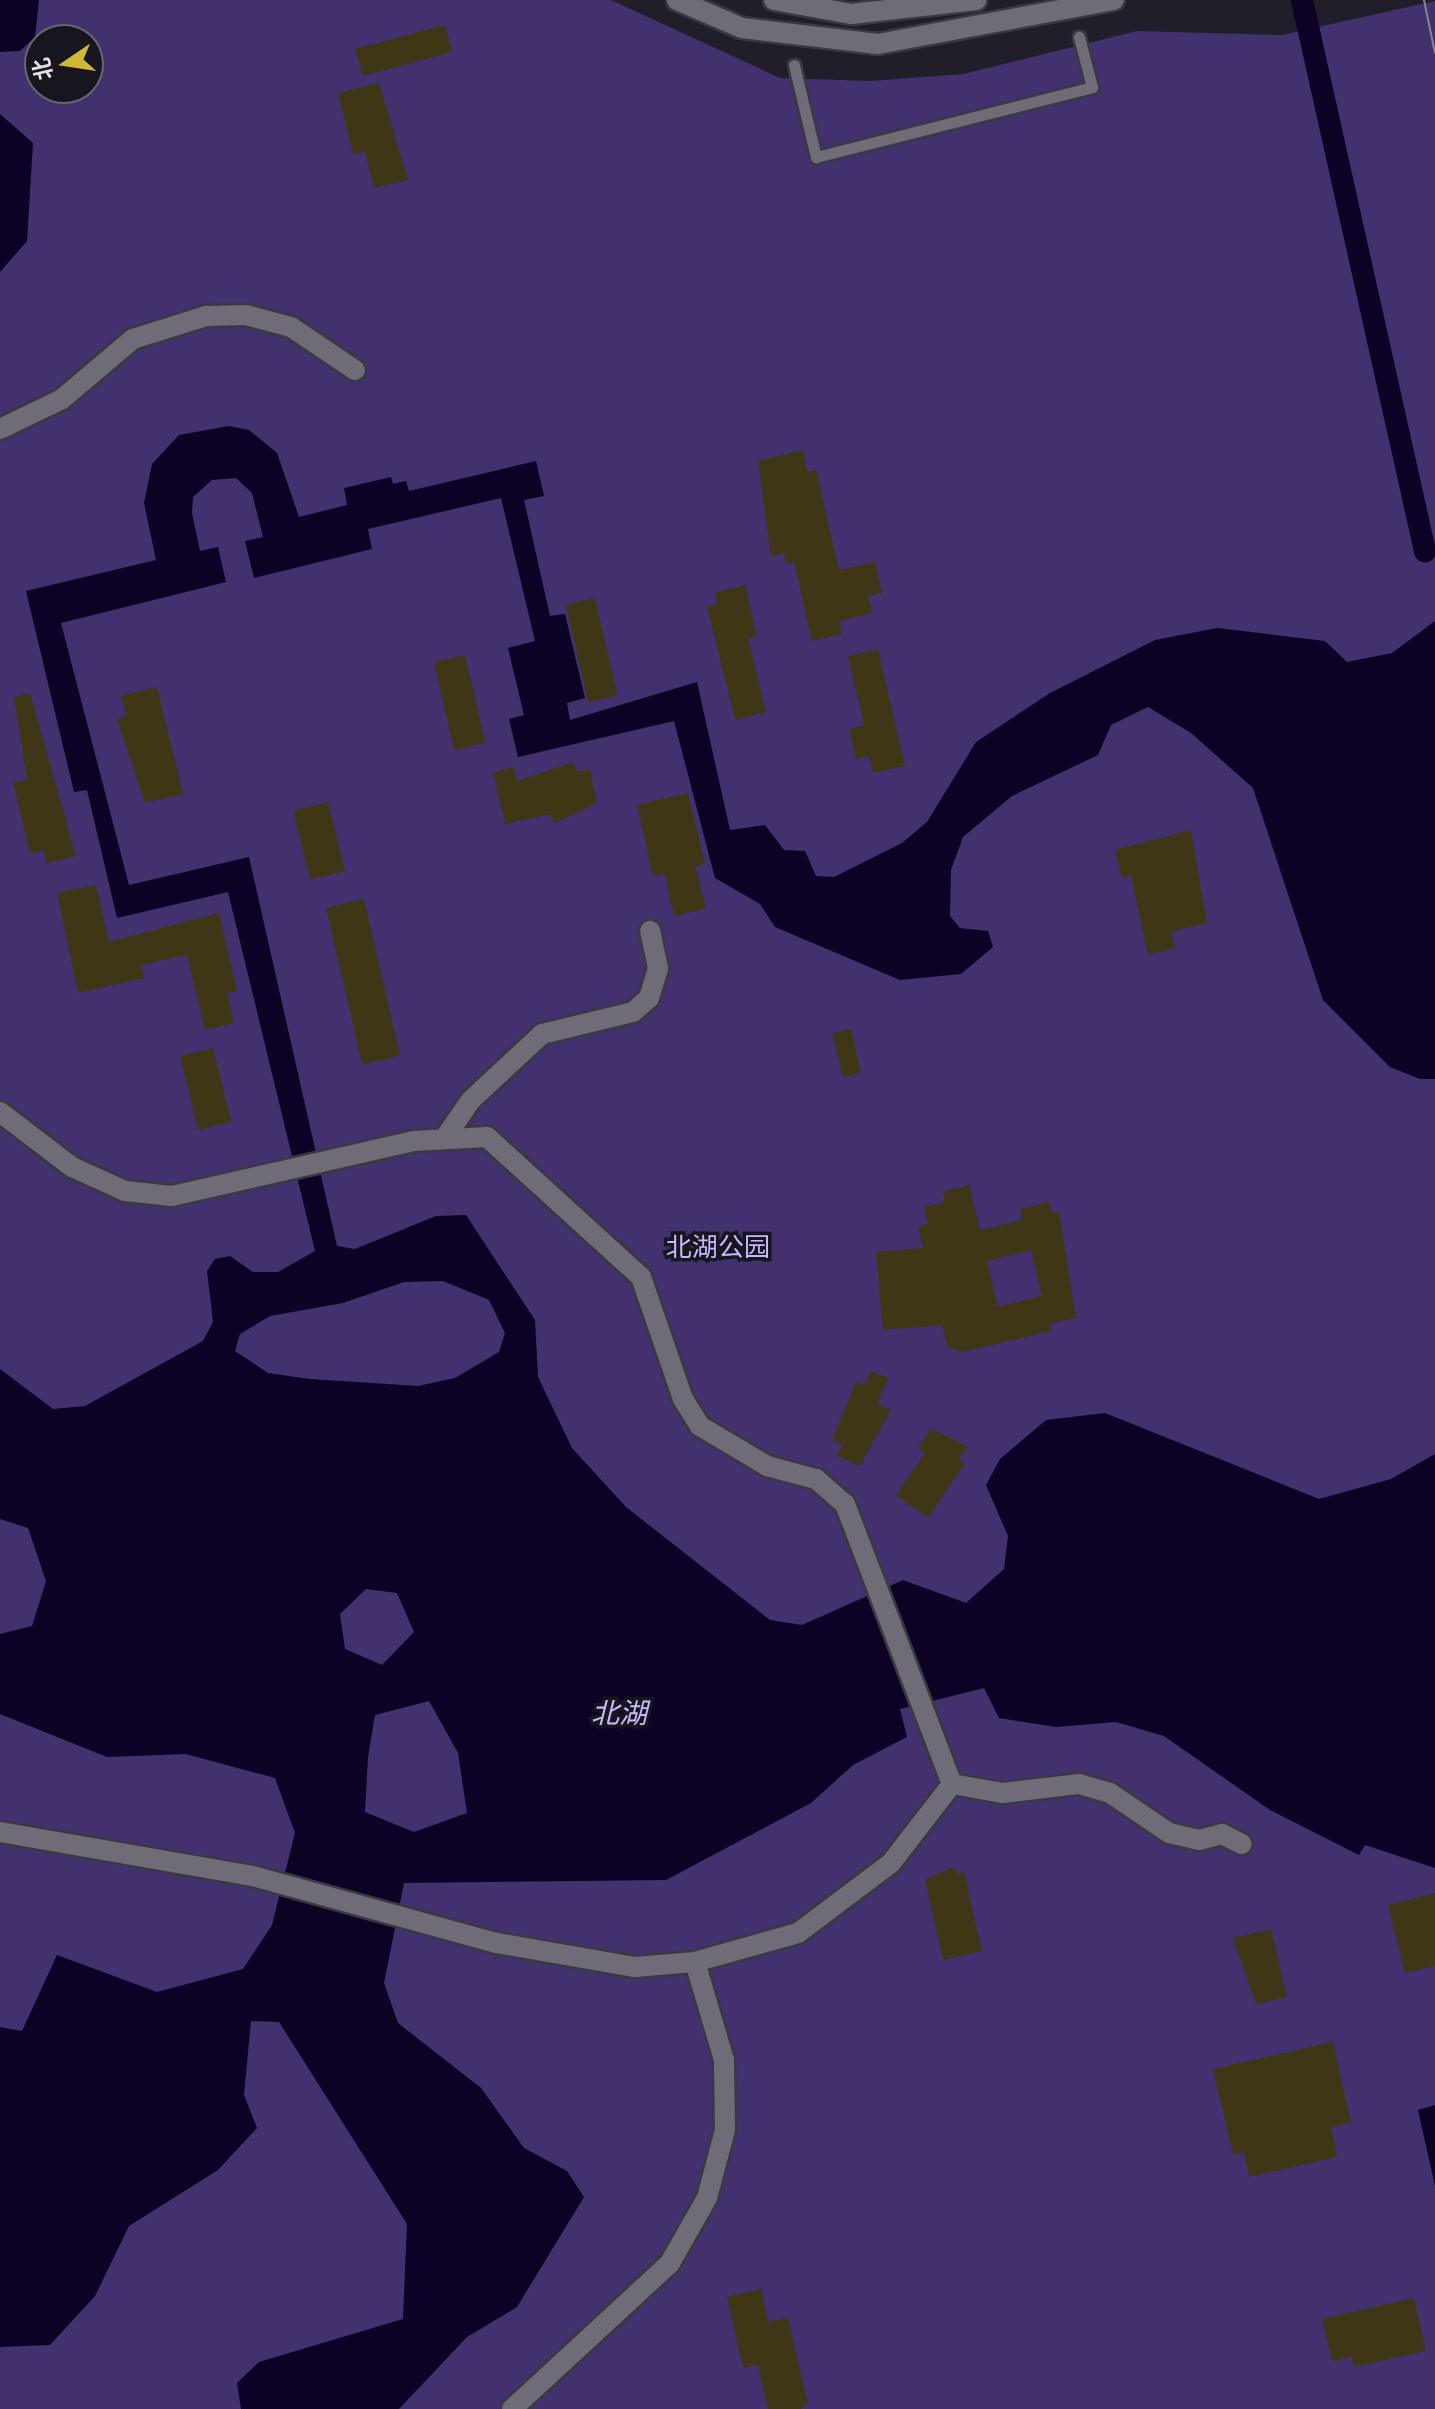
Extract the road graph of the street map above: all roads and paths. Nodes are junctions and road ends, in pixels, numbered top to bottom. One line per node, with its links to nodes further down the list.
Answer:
1 (677, 0): 4 (street)
2 (774, 0): 3 (street)
3 (976, 0)
4 (1114, 0)
5 (1079, 37): 6 (lane)
6 (794, 65)
7 (355, 370): 8 (street)
8 (0, 429)
9 (650, 931): 11 (street)
10 (0, 1112): 11 (street)
11 (444, 1139): 12 (street)
12 (952, 1784): 14 (street); 15 (street)
13 (0, 1832): 15 (street)
14 (1242, 1844)
15 (695, 1962): 16 (street)
16 (512, 2409)

